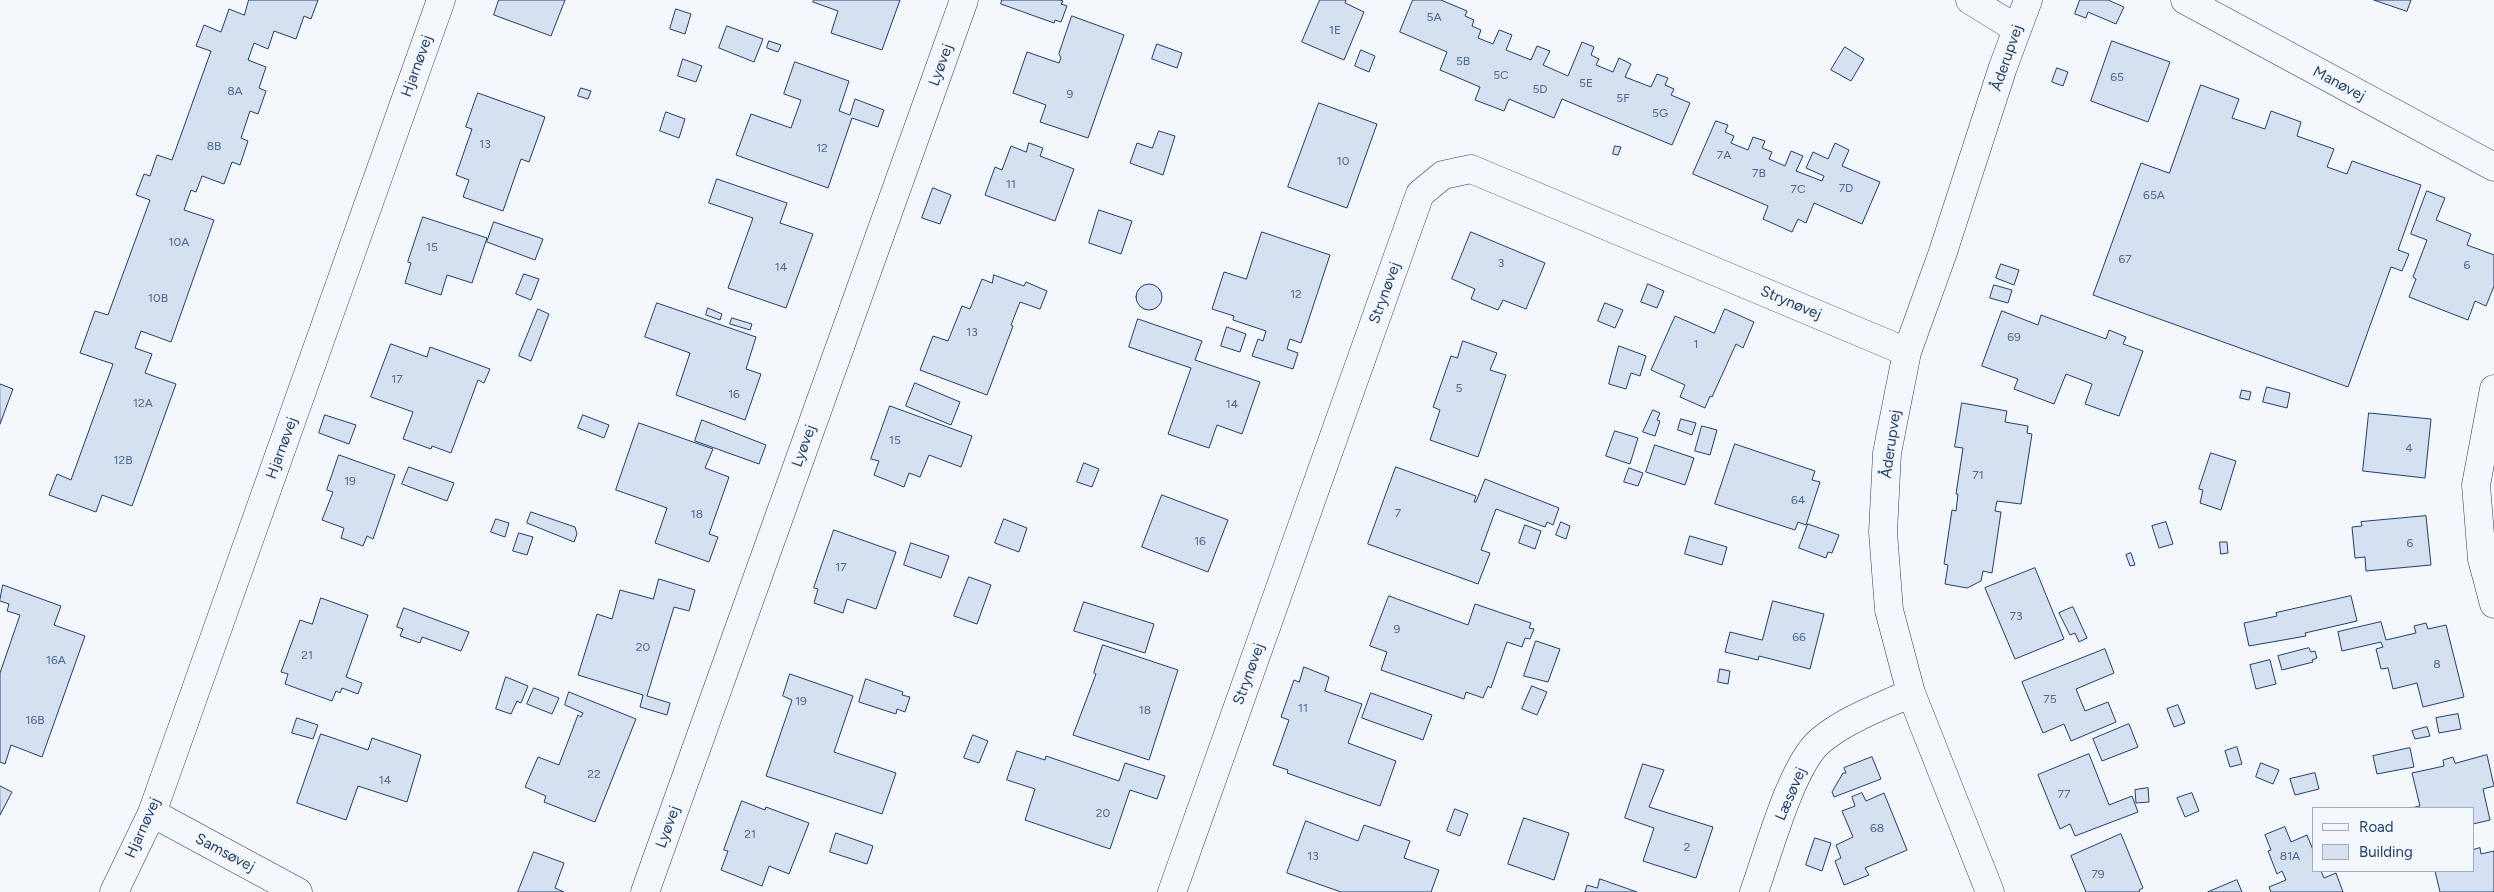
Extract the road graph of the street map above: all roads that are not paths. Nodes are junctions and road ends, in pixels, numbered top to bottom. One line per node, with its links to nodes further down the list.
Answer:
1 (441, 0): 12 (street, Hjarnøvej)
2 (964, 0): 15 (street, Lyøvej)
3 (1970, 0): 6 (street)
4 (2028, 0): 6 (street, Åderupvej)
5 (2185, 0): 7 (street, Manøvej)
6 (2017, 29): 8 (street, Åderupvej)
7 (2494, 167)
8 (1907, 352): 11 (street, Åderupvej); 16 (street, Strynøvej)
9 (2494, 389): 10 (street)
10 (2494, 604)
11 (1911, 693): 17 (street, Læsøvej); 18 (street, Åderupvej)
12 (152, 813): 13 (street, Hjarnøvej); 14 (street, Samsøvej)
13 (114, 892)
14 (298, 892)
15 (644, 892)
16 (1172, 892)
17 (1754, 892)
18 (1990, 892)

